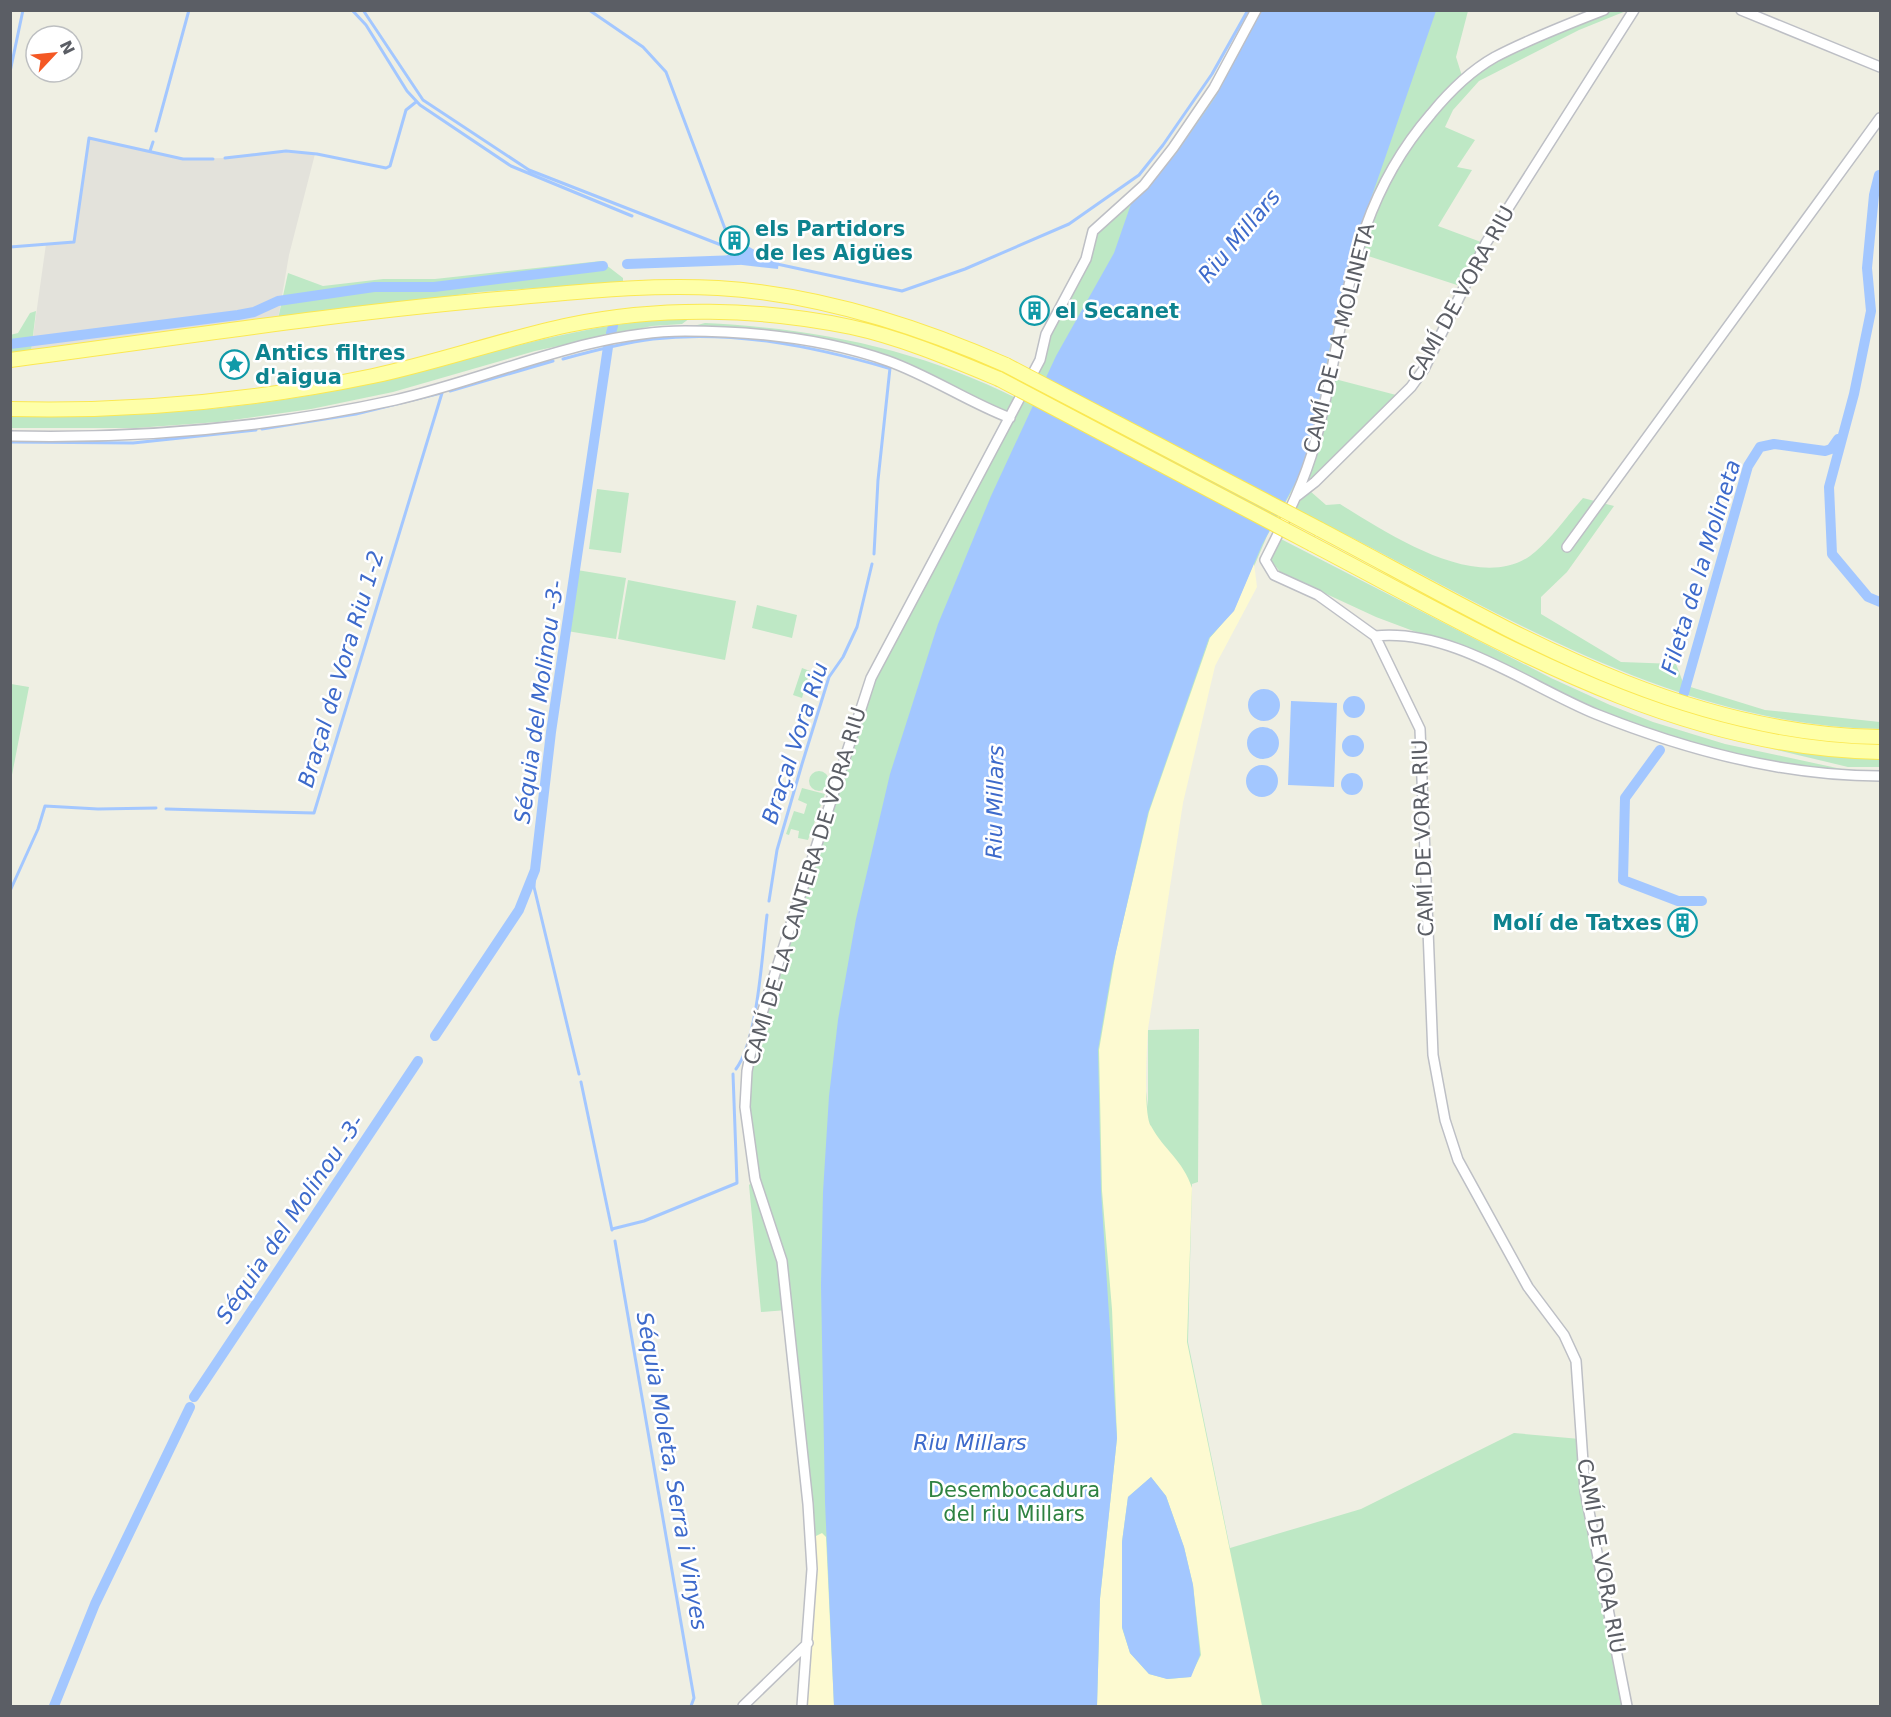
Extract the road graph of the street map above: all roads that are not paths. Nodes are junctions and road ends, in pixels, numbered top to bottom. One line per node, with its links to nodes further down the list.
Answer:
1 (1256, 10): 9 (street, CAMÍ DE LA CANTERA DE VORA RIU)
2 (1604, 10): 11 (street, CAMÍ DE LA MOLINETA)
3 (1634, 10): 11 (street, CAMÍ DE VORA RIU)
4 (1741, 10): 5 (street)
5 (1881, 67)
6 (1881, 118): 12 (street)
7 (10, 360): 14 (main road, bridge)
8 (10, 409): 15 (main road, bridge)
9 (1010, 418): 10 (street); 17 (street, CAMÍ DE LA CANTERA DE VORA RIU)
10 (10, 436)
11 (1297, 496): 13 (street, CAMÍ DE VORA RIU)
12 (1567, 547)
13 (1375, 636): 16 (street); 20 (street, CAMÍ DE VORA RIU)
14 (1881, 736)
15 (1881, 753)
16 (1881, 776)
17 (808, 1643): 18 (street); 19 (street, CAMÍ DE LA CANTERA DE VORA RIU)
18 (743, 1707)
19 (802, 1707)
20 (1627, 1707)

